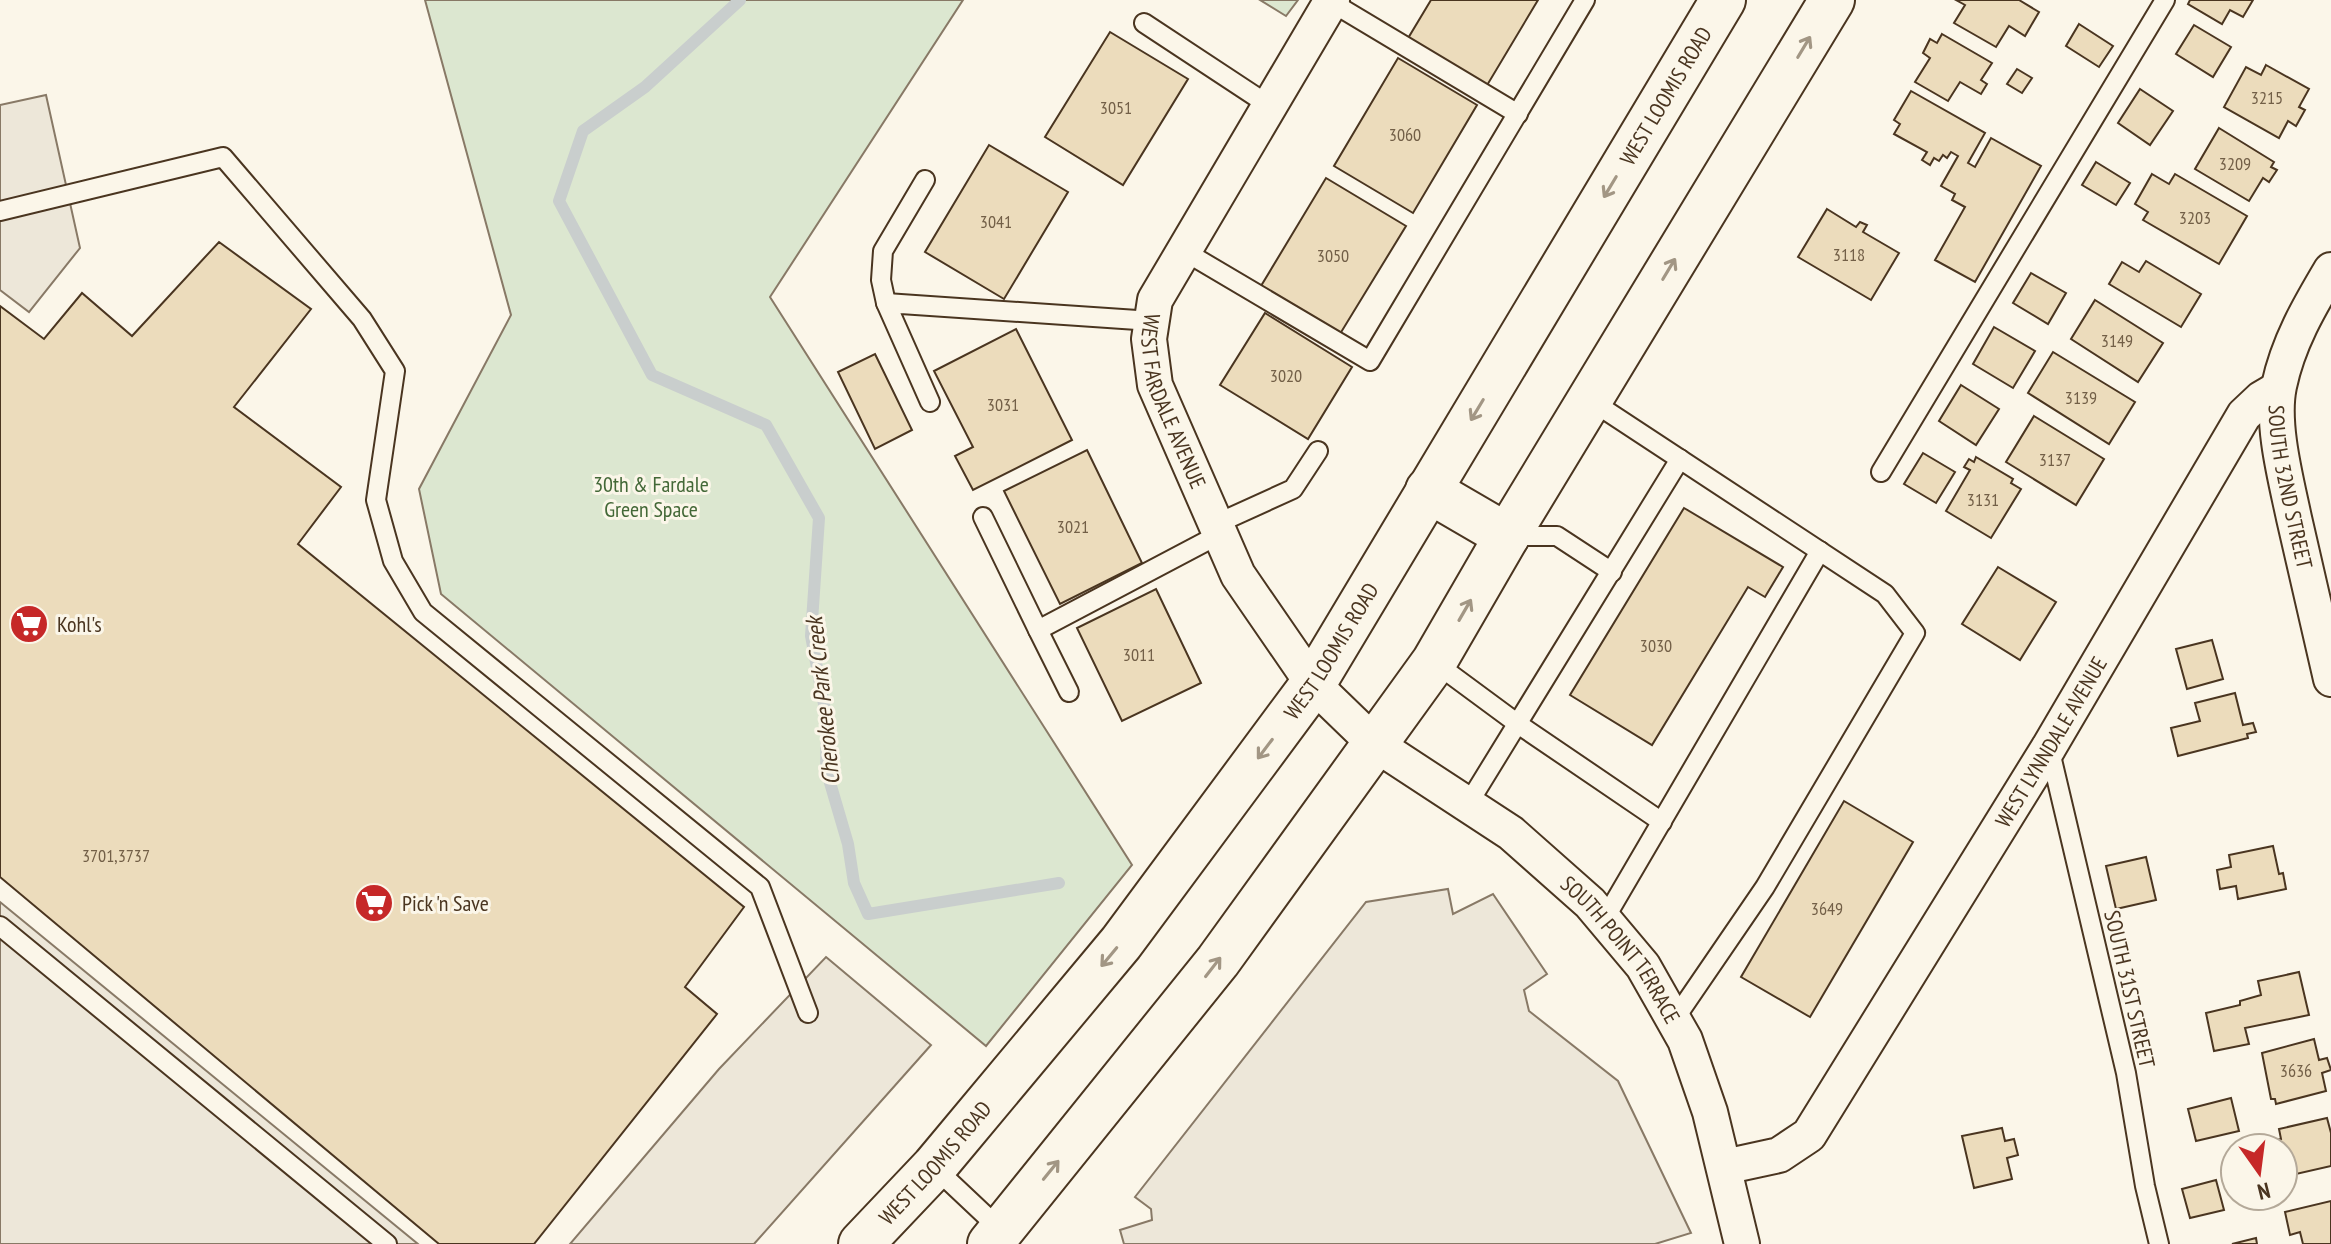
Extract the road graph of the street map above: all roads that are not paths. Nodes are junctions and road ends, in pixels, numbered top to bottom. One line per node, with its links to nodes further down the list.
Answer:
1 (1585, 0): 8 (lane)
2 (1723, 0): 21 (main road, WEST LOOMIS ROAD, one-way to 21)
3 (1832, 0): 16 (main road, one-way to 3)
4 (2165, 0): 20 (lane)
5 (1332, 1): 7 (street, WEST FARDALE AVENUE); 8 (lane)
6 (1144, 23): 7 (lane)
7 (1270, 106): 11 (street, WEST FARDALE AVENUE)
8 (1518, 114): 11 (lane)
9 (925, 180): 13 (lane)
10 (0, 211): 39 (lane)
11 (1184, 251): 14 (street, WEST FARDALE AVENUE)
12 (2331, 270): 15 (street)
13 (886, 303): 14 (lane); 17 (lane)
14 (1152, 321): 23 (street, WEST FARDALE AVENUE)
15 (2278, 389): 29 (street, SOUTH 32ND STREET); 34 (street, WEST LYNNDALE AVENUE)
16 (1590, 400): 19 (lane); 24 (main road)
17 (930, 402)
18 (1318, 451): 23 (lane)
19 (1680, 459): 25 (lane); 26 (lane)
20 (1881, 472)
21 (1428, 490): 24 (main road); 30 (main road, WEST LOOMIS ROAD)
22 (983, 517): 27 (lane)
23 (1218, 529): 27 (lane); 30 (street, WEST FARDALE AVENUE)
24 (1507, 536): 26 (lane); 28 (main road, one-way to 24)
25 (1820, 551): 36 (lane); 40 (lane)
26 (1612, 572): 32 (lane)
27 (1038, 630): 31 (lane)
28 (1434, 662): 32 (lane); 33 (main road)
29 (2331, 679)
30 (1313, 684): 33 (street, WEST FARDALE AVENUE); 41 (main road, WEST LOOMIS ROAD, one-way to 41)
31 (1069, 692)
32 (1518, 724): 35 (lane); 36 (lane)
33 (1375, 744): 35 (street, SOUTH POINT TERRACE); 43 (main road, one-way to 33)
34 (2049, 747): 42 (street, WEST LYNNDALE AVENUE); 47 (lane, SOUTH 31ST STREET)
35 (1468, 804): 37 (street, SOUTH POINT TERRACE)
36 (1662, 822): 37 (lane)
37 (1604, 920): 40 (street, SOUTH POINT TERRACE)
38 (0, 926): 44 (lane)
39 (808, 1013)
40 (1674, 1020): 42 (street, SOUTH POINT TERRACE)
41 (934, 1167): 43 (lane); 45 (main road, WEST LOOMIS ROAD)
42 (1724, 1167): 46 (street, SOUTH POINT TERRACE)
43 (1003, 1240)
44 (387, 1244)
45 (861, 1244)
46 (1742, 1244)
47 (2159, 1244)

